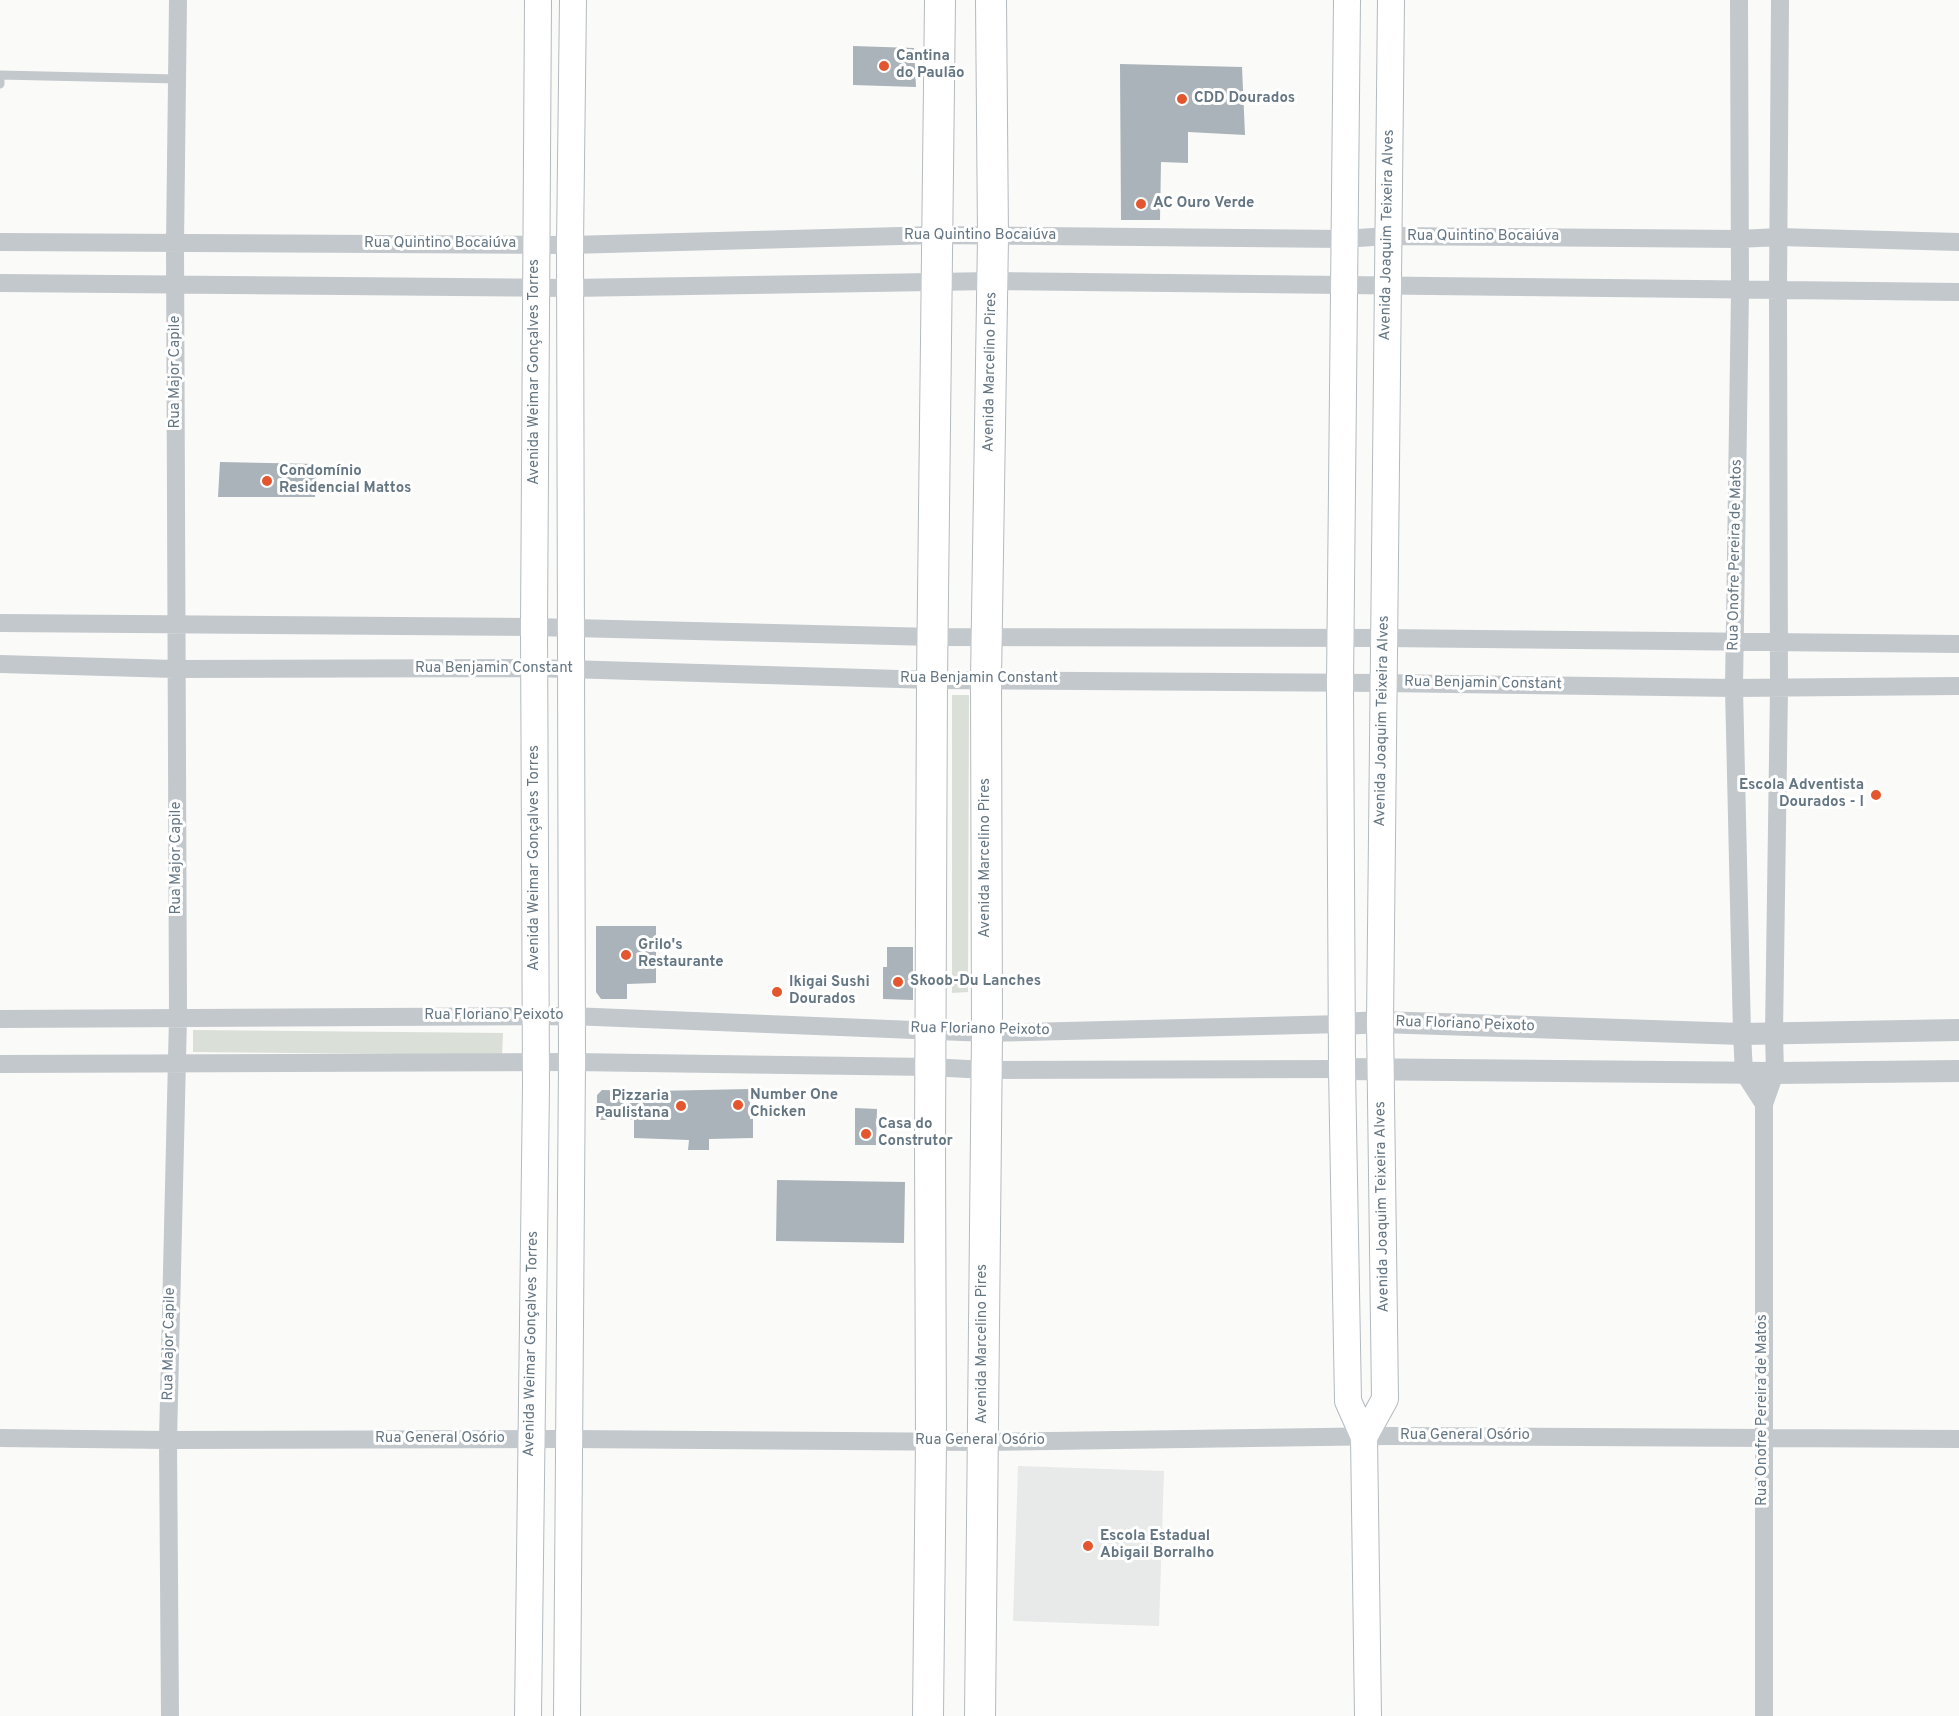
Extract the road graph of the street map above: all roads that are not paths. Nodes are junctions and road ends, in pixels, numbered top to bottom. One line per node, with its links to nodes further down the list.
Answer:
1 (178, 0): 10 (street, Rua Major Capile)
2 (538, 0): 21 (main road, Avenida Weimar Gonçalves Torres)
3 (573, 0): 22 (main road)
4 (940, 0): 12 (main road)
5 (991, 0): 13 (main road, Avenida Marcelino Pires)
6 (1347, 0): 16 (main road, Avenida Joaquim Teixeira Alves)
7 (1391, 0): 14 (main road, Avenida Joaquim Teixeira Alves)
8 (1738, 0): 17 (street, Rua Onofre Pereira de Matos)
9 (1780, 0): 15 (street, Rua Onofre Pereira de Matos)
10 (177, 79): 11 (lane); 20 (street, Rua Major Capile)
11 (0, 84)
12 (937, 235): 13 (street, Rua Quintino Bocaiúva); 22 (street, Rua Quintino Bocaiúva); 24 (main road)
13 (993, 237): 16 (street, Rua Quintino Bocaiúva); 23 (main road, Avenida Marcelino Pires)
14 (1388, 237): 16 (street, Rua Quintino Bocaiúva); 17 (street, Rua Quintino Bocaiúva); 29 (main road, Avenida Joaquim Teixeira Alves)
15 (1779, 237): 17 (street, Rua Quintino Bocaiúva); 19 (street, Rua Quintino Bocaiúva); 32 (street, Rua Onofre Pereira de Matos)
16 (1343, 239): 27 (main road, Avenida Joaquim Teixeira Alves)
17 (1739, 239): 31 (street, Rua Onofre Pereira de Matos)
18 (0, 242): 20 (street, Rua Quintino Bocaiúva)
19 (1959, 243)
20 (175, 244): 21 (street, Rua Quintino Bocaiúva); 26 (street, Rua Major Capile)
21 (536, 244): 22 (street, Rua Quintino Bocaiúva); 28 (main road, Avenida Weimar Gonçalves Torres)
22 (570, 245): 30 (main road)
23 (992, 281): 24 (street); 27 (street); 38 (main road, Avenida Marcelino Pires)
24 (937, 282): 30 (street); 39 (main road)
25 (0, 283): 26 (street)
26 (176, 285): 28 (street); 35 (street, Rua Major Capile)
27 (1345, 285): 29 (street); 40 (main road, Avenida Joaquim Teixeira Alves)
28 (536, 287): 30 (street); 36 (main road, Avenida Weimar Gonçalves Torres)
29 (1388, 287): 31 (street); 41 (main road, Avenida Joaquim Teixeira Alves)
30 (570, 288): 37 (main road)
31 (1740, 291): 32 (street); 42 (street, Rua Onofre Pereira de Matos)
32 (1778, 291): 33 (street); 43 (street, Rua Onofre Pereira de Matos)
33 (1959, 292)
34 (0, 623): 35 (street)
35 (176, 626): 36 (street); 47 (street, Rua Major Capile)
36 (534, 627): 37 (street); 46 (main road, Avenida Weimar Gonçalves Torres)
37 (571, 629): 39 (street); 48 (main road)
38 (986, 636): 39 (street); 40 (street); 49 (main road, Avenida Marcelino Pires)
39 (933, 637): 50 (main road)
40 (1342, 638): 41 (street); 51 (main road, Avenida Joaquim Teixeira Alves)
41 (1384, 638): 42 (street); 52 (main road, Avenida Joaquim Teixeira Alves)
42 (1735, 642): 43 (street); 54 (street, Rua Onofre Pereira de Matos)
43 (1779, 643): 44 (street); 55 (street, Rua Onofre Pereira de Matos)
44 (1959, 644)
45 (0, 664): 47 (street, Rua Benjamin Constant)
46 (534, 668): 47 (street, Rua Benjamin Constant); 48 (street, Rua Benjamin Constant); 56 (main road, Avenida Weimar Gonçalves Torres)
47 (175, 669): 58 (street, Rua Major Capile)
48 (571, 669): 50 (street, Rua Benjamin Constant); 57 (main road)
49 (986, 679): 50 (street, Rua Benjamin Constant); 51 (street, Rua Benjamin Constant); 64 (main road, Avenida Marcelino Pires)
50 (932, 680): 62 (main road)
51 (1340, 683): 52 (street, Rua Benjamin Constant); 61 (main road, Avenida Joaquim Teixeira Alves)
52 (1383, 683): 54 (street, Rua Benjamin Constant); 60 (main road, Avenida Joaquim Teixeira Alves)
53 (1959, 686): 55 (street, Rua Benjamin Constant)
54 (1734, 688): 55 (street, Rua Benjamin Constant); 66 (street, Rua Onofre Pereira de Matos)
55 (1779, 688): 65 (street, Rua Onofre Pereira de Matos)
56 (536, 1016): 57 (street, Rua Floriano Peixoto); 58 (street, Rua Floriano Peixoto); 68 (main road, Avenida Weimar Gonçalves Torres)
57 (571, 1016): 62 (street, Rua Floriano Peixoto); 67 (main road)
58 (178, 1017): 59 (street, Rua Floriano Peixoto); 70 (street, Rua Major Capile)
59 (0, 1019)
60 (1380, 1022): 61 (street, Rua Floriano Peixoto); 66 (street, Rua Floriano Peixoto); 74 (main road, Avenida Joaquim Teixeira Alves)
61 (1342, 1024): 64 (street, Rua Floriano Peixoto); 72 (main road, Avenida Joaquim Teixeira Alves)
62 (930, 1030): 64 (street, Rua Floriano Peixoto); 71 (main road)
63 (1959, 1030): 65 (street, Rua Floriano Peixoto)
64 (987, 1033): 73 (main road, Avenida Marcelino Pires)
65 (1774, 1034): 66 (street, Rua Floriano Peixoto); 77 (street, Rua Onofre Pereira de Matos)
66 (1742, 1035): 76 (street, Rua Onofre Pereira de Matos)
67 (572, 1062): 68 (street); 71 (street); 83 (main road)
68 (536, 1063): 70 (street); 82 (main road, Avenida Weimar Gonçalves Torres)
69 (0, 1064): 70 (street)
70 (177, 1064): 85 (street, Rua Major Capile)
71 (930, 1067): 73 (street); 86 (main road)
72 (1342, 1069): 73 (street); 74 (street); 79 (main road, Avenida Joaquim Teixeira Alves)
73 (986, 1070): 87 (main road, Avenida Marcelino Pires)
74 (1381, 1070): 76 (street); 79 (main road, Avenida Joaquim Teixeira Alves)
75 (1959, 1071): 77 (street)
76 (1744, 1073): 77 (street); 78 (street, Rua Onofre Pereira de Matos)
77 (1775, 1073): 78 (street, Rua Onofre Pereira de Matos)
78 (1764, 1104): 81 (street, Rua Onofre Pereira de Matos)
79 (1364, 1437): 81 (street, Rua General Osório); 87 (street, Rua General Osório); 93 (main road, Avenida Joaquim Teixeira Alves)
80 (0, 1438): 85 (street, Rua General Osório)
81 (1763, 1438): 84 (street, Rua General Osório); 94 (street, Rua Onofre Pereira de Matos)
82 (530, 1439): 83 (street, Rua General Osório); 85 (street, Rua General Osório); 89 (main road, Avenida Weimar Gonçalves Torres)
83 (568, 1439): 86 (street, Rua General Osório); 90 (main road)
84 (1959, 1439)
85 (168, 1440): 88 (street, Rua Major Capile)
86 (931, 1441): 87 (street, Rua General Osório); 91 (main road)
87 (982, 1442): 92 (main road, Avenida Marcelino Pires)
88 (170, 1716)
89 (528, 1716)
90 (567, 1716)
91 (928, 1716)
92 (980, 1716)
93 (1368, 1716)
94 (1764, 1716)

